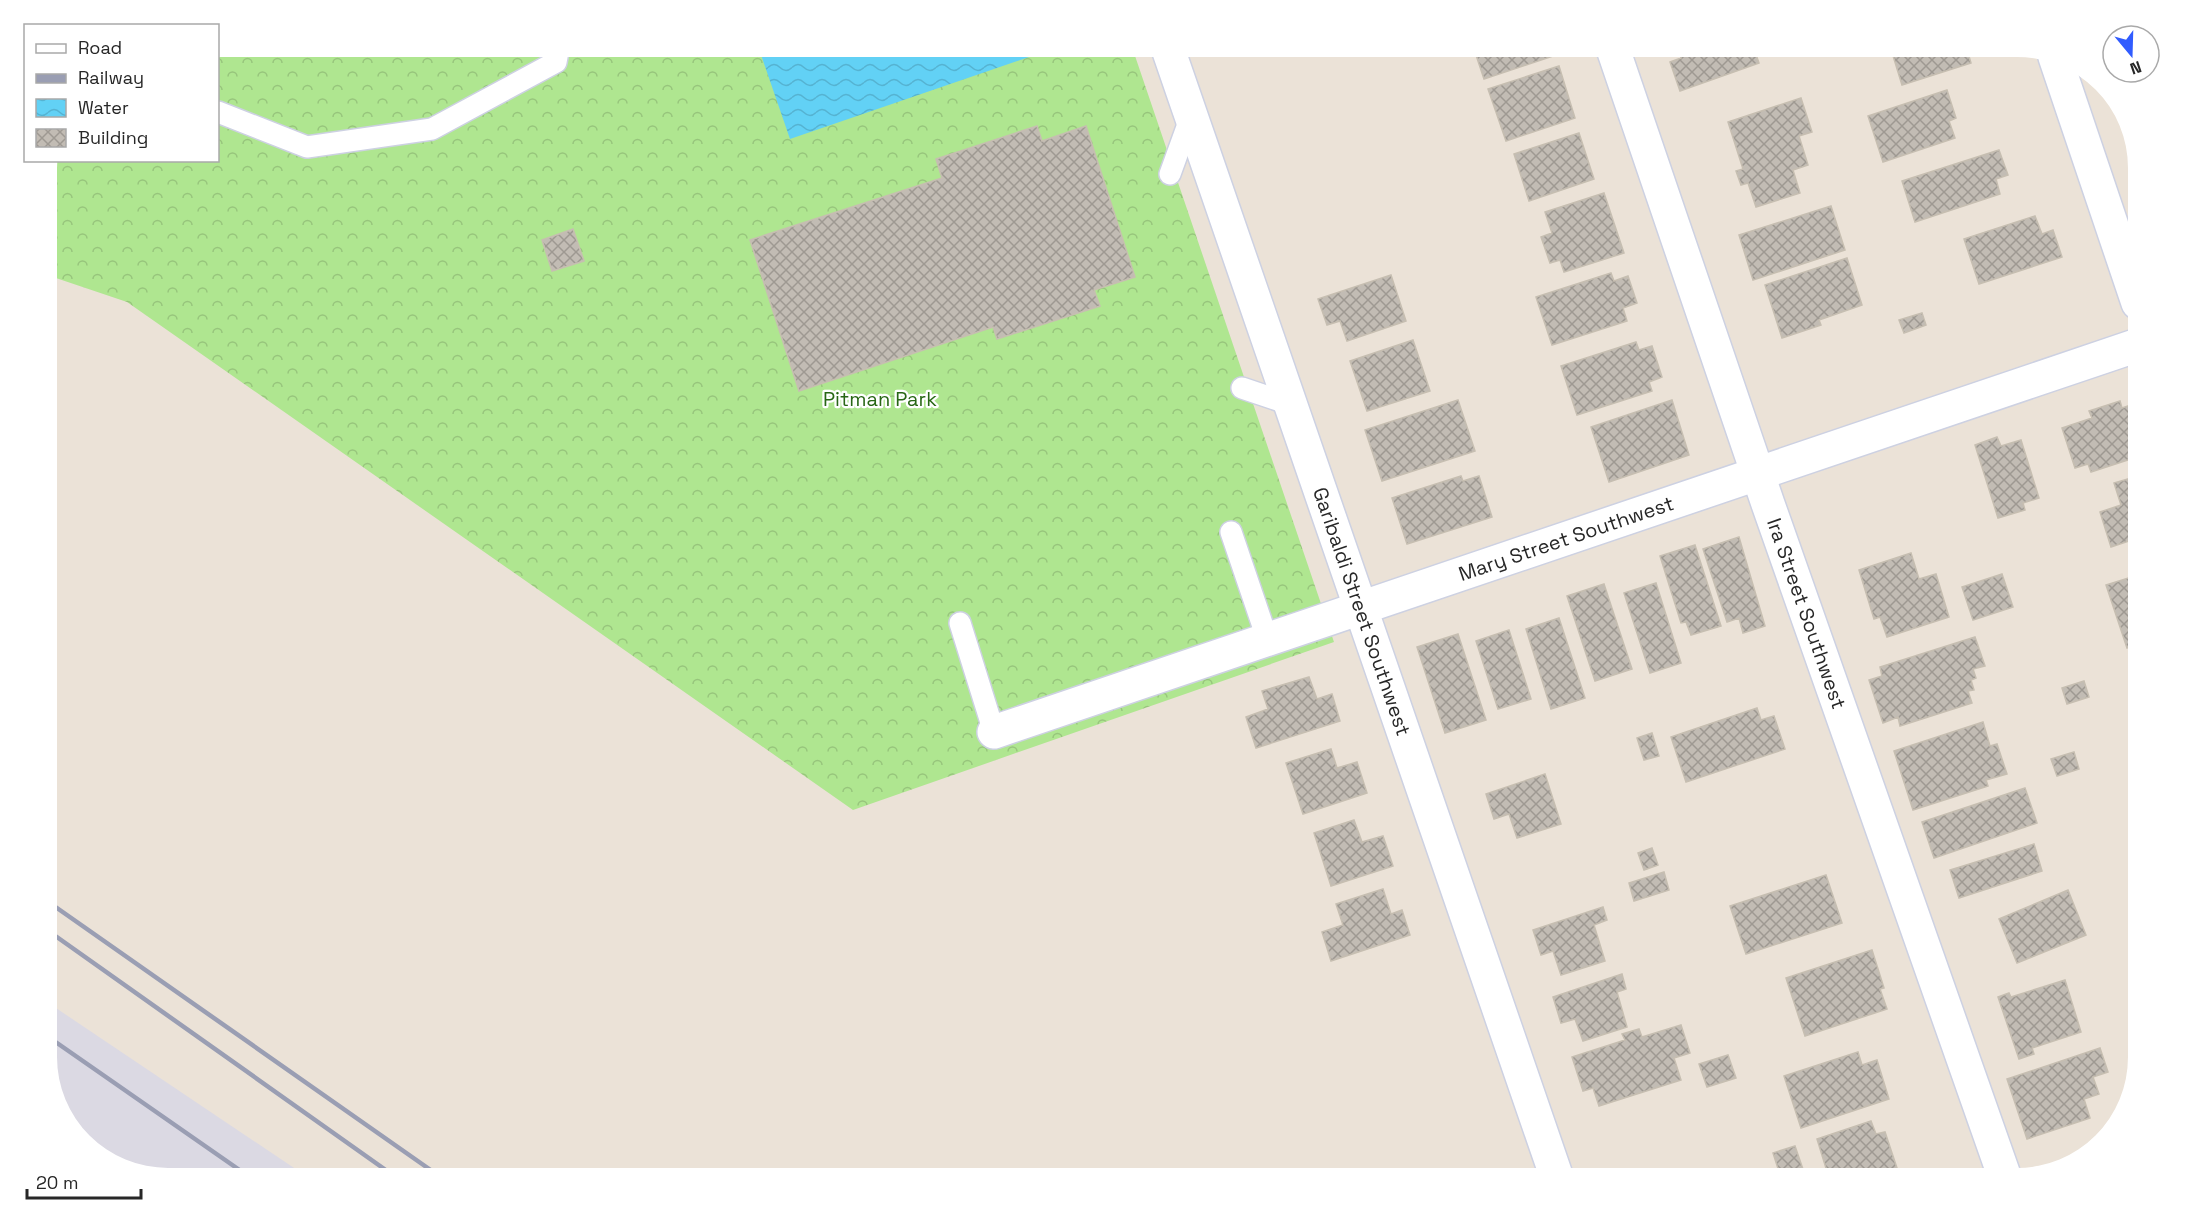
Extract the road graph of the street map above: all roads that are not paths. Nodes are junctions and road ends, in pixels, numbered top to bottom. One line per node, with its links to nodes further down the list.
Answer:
1 (557, 57): 5 (lane)
2 (1171, 57): 6 (street, Garibaldi Street Southwest)
3 (1616, 57): 12 (street, Ira Street Southwest)
4 (2058, 65): 8 (street)
5 (219, 112)
6 (1191, 116): 7 (lane); 11 (street, Garibaldi Street Southwest)
7 (1170, 174)
8 (2128, 273)
9 (2128, 348): 12 (street, Mary Street Southwest)
10 (1242, 388): 11 (lane)
11 (1292, 405): 14 (street, Garibaldi Street Southwest)
12 (1757, 473): 14 (street, Mary Street Southwest); 19 (street, Ira Street Southwest)
13 (1231, 532): 16 (lane)
14 (1362, 606): 16 (street, Mary Street Southwest); 18 (street, Garibaldi Street Southwest)
15 (960, 623): 17 (lane)
16 (1267, 638): 17 (street, Mary Street Southwest)
17 (994, 732)
18 (1553, 1168)
19 (2001, 1168)

